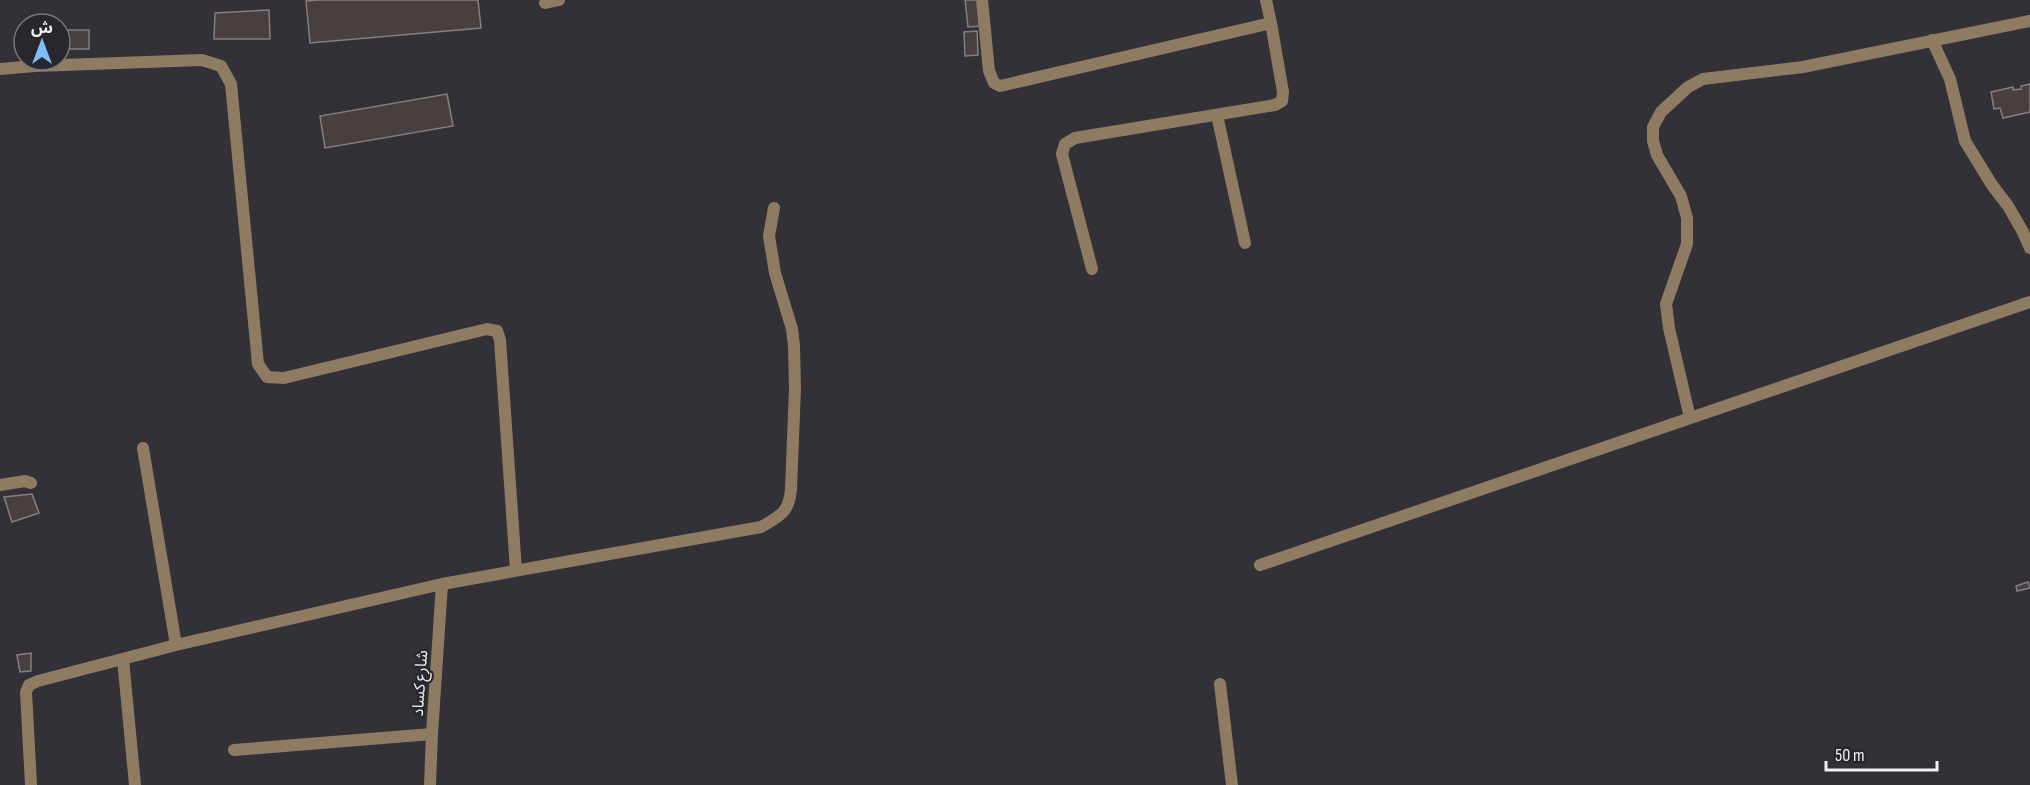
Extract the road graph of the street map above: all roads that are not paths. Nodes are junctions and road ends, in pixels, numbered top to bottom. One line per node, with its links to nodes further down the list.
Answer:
1 (559, 0): 4 (street)
2 (982, 0): 6 (street)
3 (1266, 0): 6 (street)
4 (545, 3)
5 (2030, 21): 7 (street)
6 (1271, 24): 9 (street)
7 (1932, 40): 12 (street); 15 (street)
8 (0, 69): 20 (street)
9 (1217, 115): 11 (street); 13 (street)
10 (774, 208): 20 (street)
11 (1245, 243)
12 (2030, 248)
13 (1092, 268)
14 (2030, 302): 15 (street)
15 (1690, 418): 19 (street)
16 (143, 448): 22 (street)
17 (30, 483): 18 (street)
18 (0, 485)
19 (1260, 565)
20 (516, 570): 21 (street)
21 (442, 584): 22 (street); 25 (street, شارع كساد)
22 (176, 645): 23 (street)
23 (123, 659): 27 (street); 28 (street)
24 (1220, 684): 30 (street)
25 (432, 734): 26 (street); 29 (street, شارع كساد)
26 (234, 750)
27 (31, 785)
28 (135, 785)
29 (430, 785)
30 (1232, 785)

